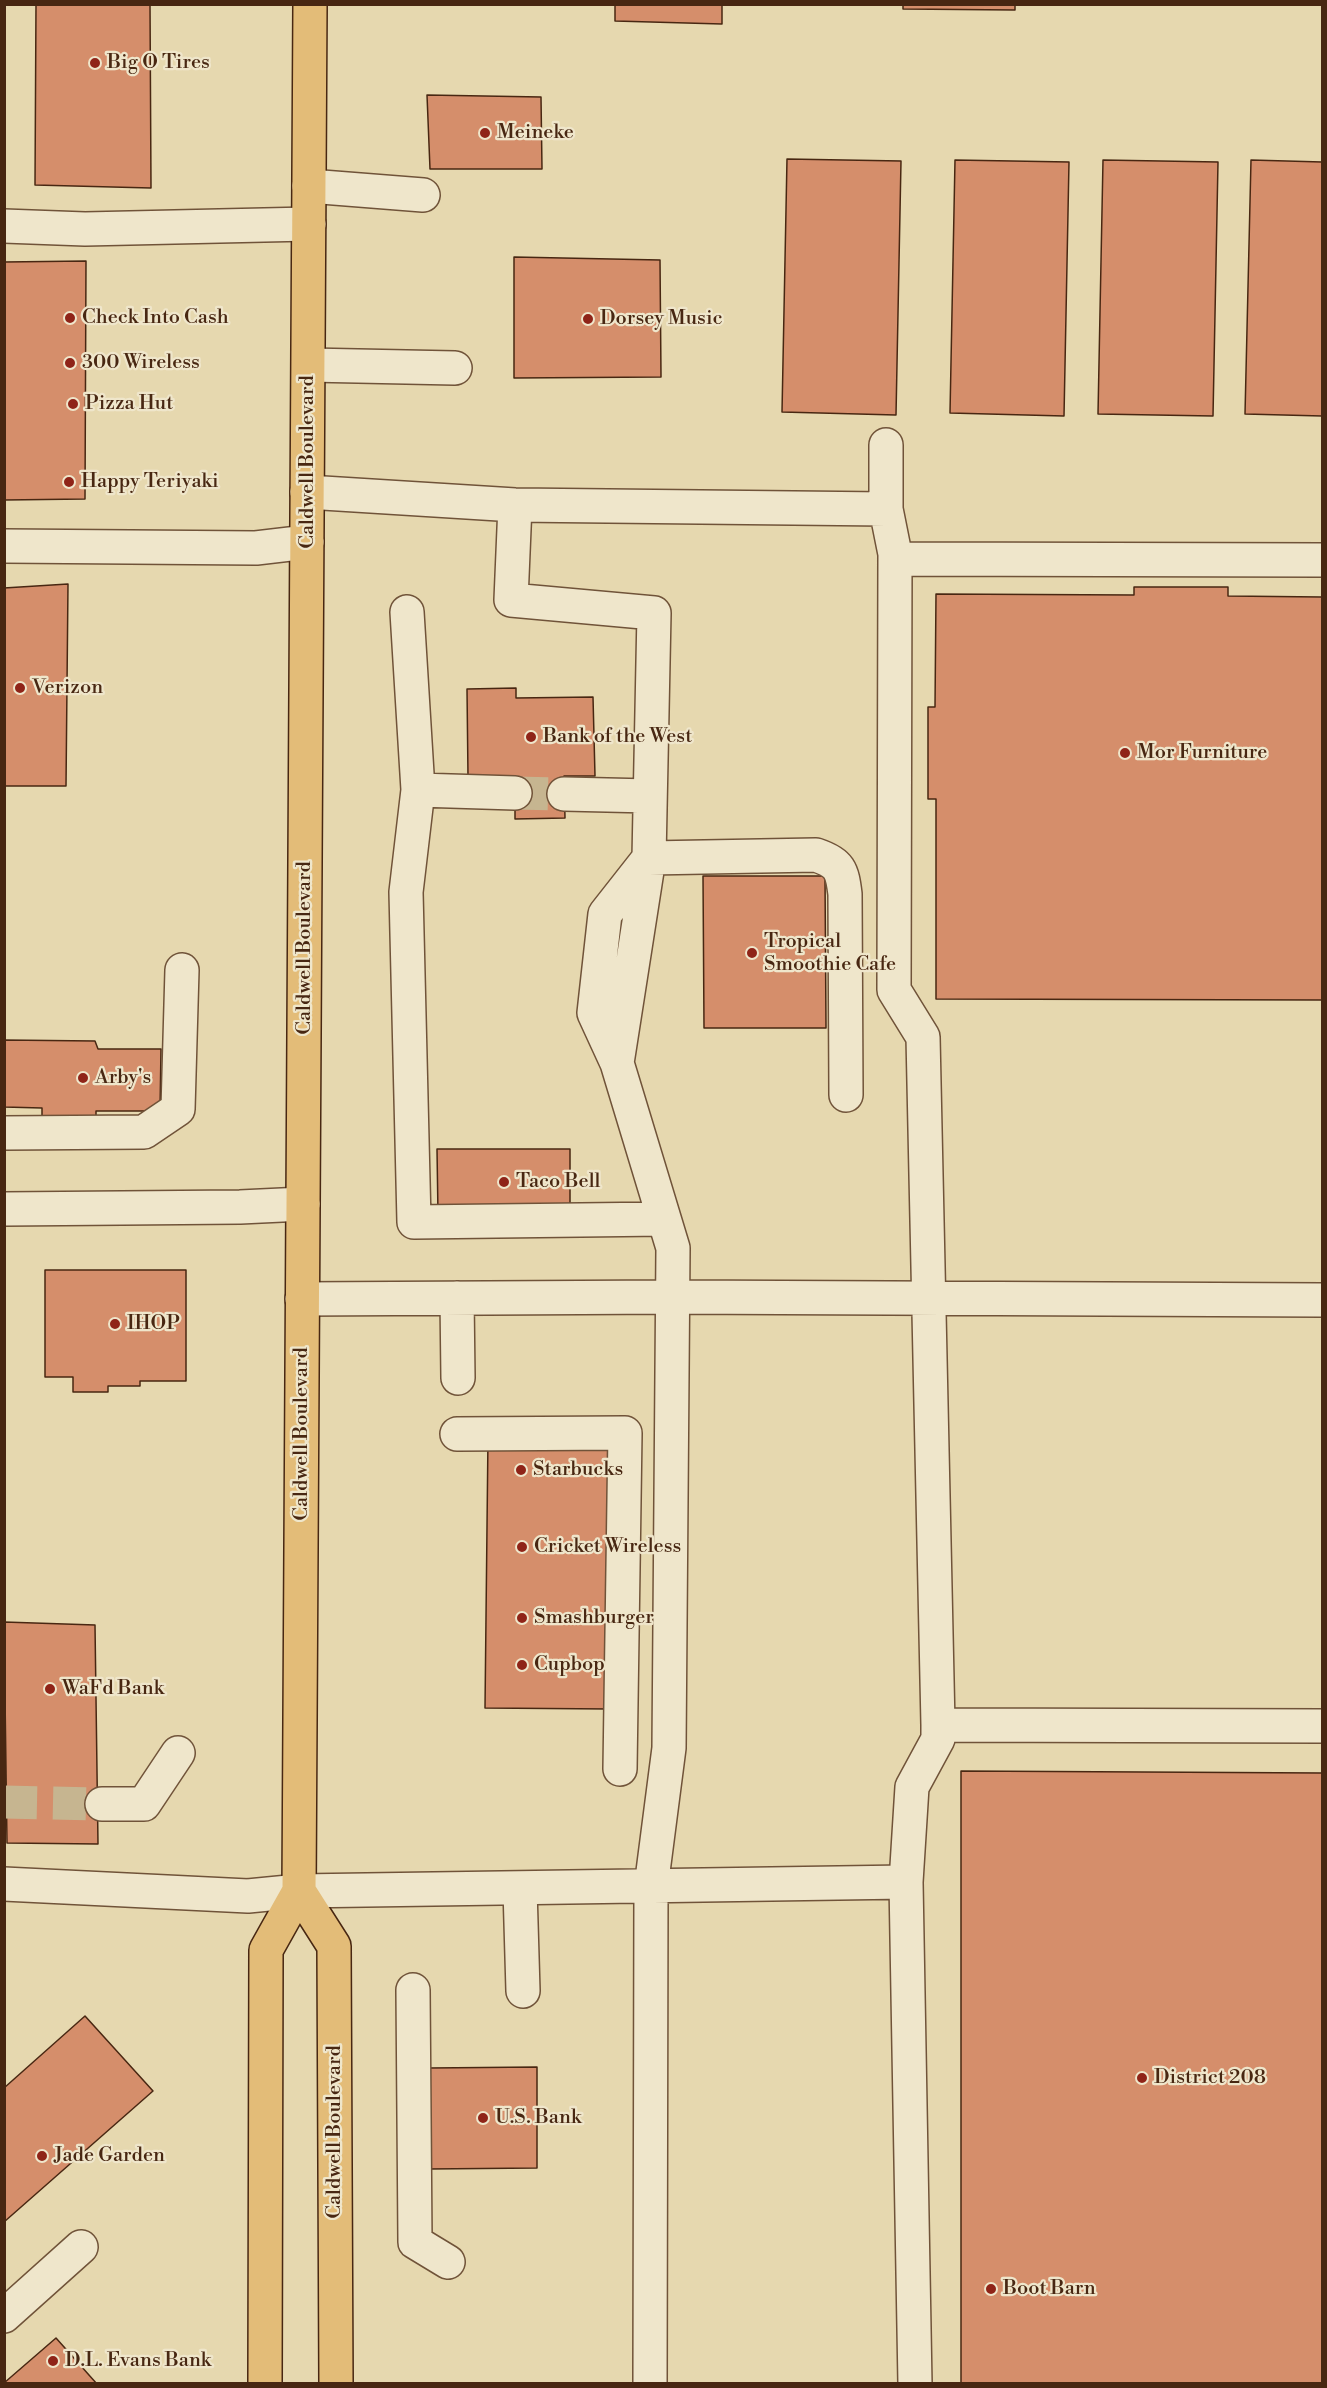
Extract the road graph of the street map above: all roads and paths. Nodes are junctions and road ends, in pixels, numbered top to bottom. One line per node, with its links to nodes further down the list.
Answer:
1 (310, 4): 2 (main road, Caldwell Boulevard)
2 (309, 186): 3 (lane); 4 (main road, Caldwell Boulevard)
3 (423, 195)
4 (309, 224): 5 (lane); 6 (main road, Caldwell Boulevard)
5 (4, 226)
6 (309, 365): 7 (lane); 9 (main road, Caldwell Boulevard)
7 (455, 368)
8 (886, 445): 11 (lane)
9 (308, 492): 10 (lane); 12 (main road, Caldwell Boulevard)
10 (515, 506): 11 (lane); 20 (lane)
11 (886, 509): 14 (lane)
12 (307, 542): 13 (lane); 25 (main road, Caldwell Boulevard)
13 (4, 546)
14 (895, 559): 15 (lane); 29 (lane)
15 (1323, 560)
16 (407, 612): 17 (lane)
17 (418, 790): 18 (lane); 27 (lane)
18 (515, 793)
19 (564, 794): 20 (lane)
20 (650, 796): 21 (lane)
21 (649, 858): 23 (lane); 27 (lane)
22 (182, 970): 24 (lane)
23 (846, 1095)
24 (4, 1133)
25 (303, 1204): 26 (lane); 31 (main road, Caldwell Boulevard)
26 (4, 1209)
27 (664, 1219): 28 (lane)
28 (673, 1296): 29 (lane); 30 (lane); 42 (lane)
29 (929, 1297): 32 (lane); 35 (lane)
30 (457, 1298): 31 (lane); 33 (lane)
31 (303, 1299): 44 (main road, Caldwell Boulevard)
32 (1323, 1300)
33 (458, 1378)
34 (458, 1434): 38 (lane)
35 (938, 1725): 36 (lane); 40 (lane)
36 (1323, 1726)
37 (178, 1753): 39 (lane)
38 (620, 1768)
39 (102, 1804)
40 (906, 1882): 42 (lane); 53 (lane)
41 (4, 1884): 44 (lane)
42 (651, 1887): 43 (lane); 52 (lane)
43 (520, 1889): 44 (lane); 46 (lane)
44 (299, 1891): 50 (main road, Caldwell Boulevard); 51 (main road, Caldwell Boulevard)
45 (413, 1990): 48 (lane)
46 (523, 1991)
47 (81, 2247): 49 (lane)
48 (448, 2262)
49 (4, 2316)
50 (265, 2384)
51 (336, 2384)
52 (650, 2384)
53 (915, 2384)

